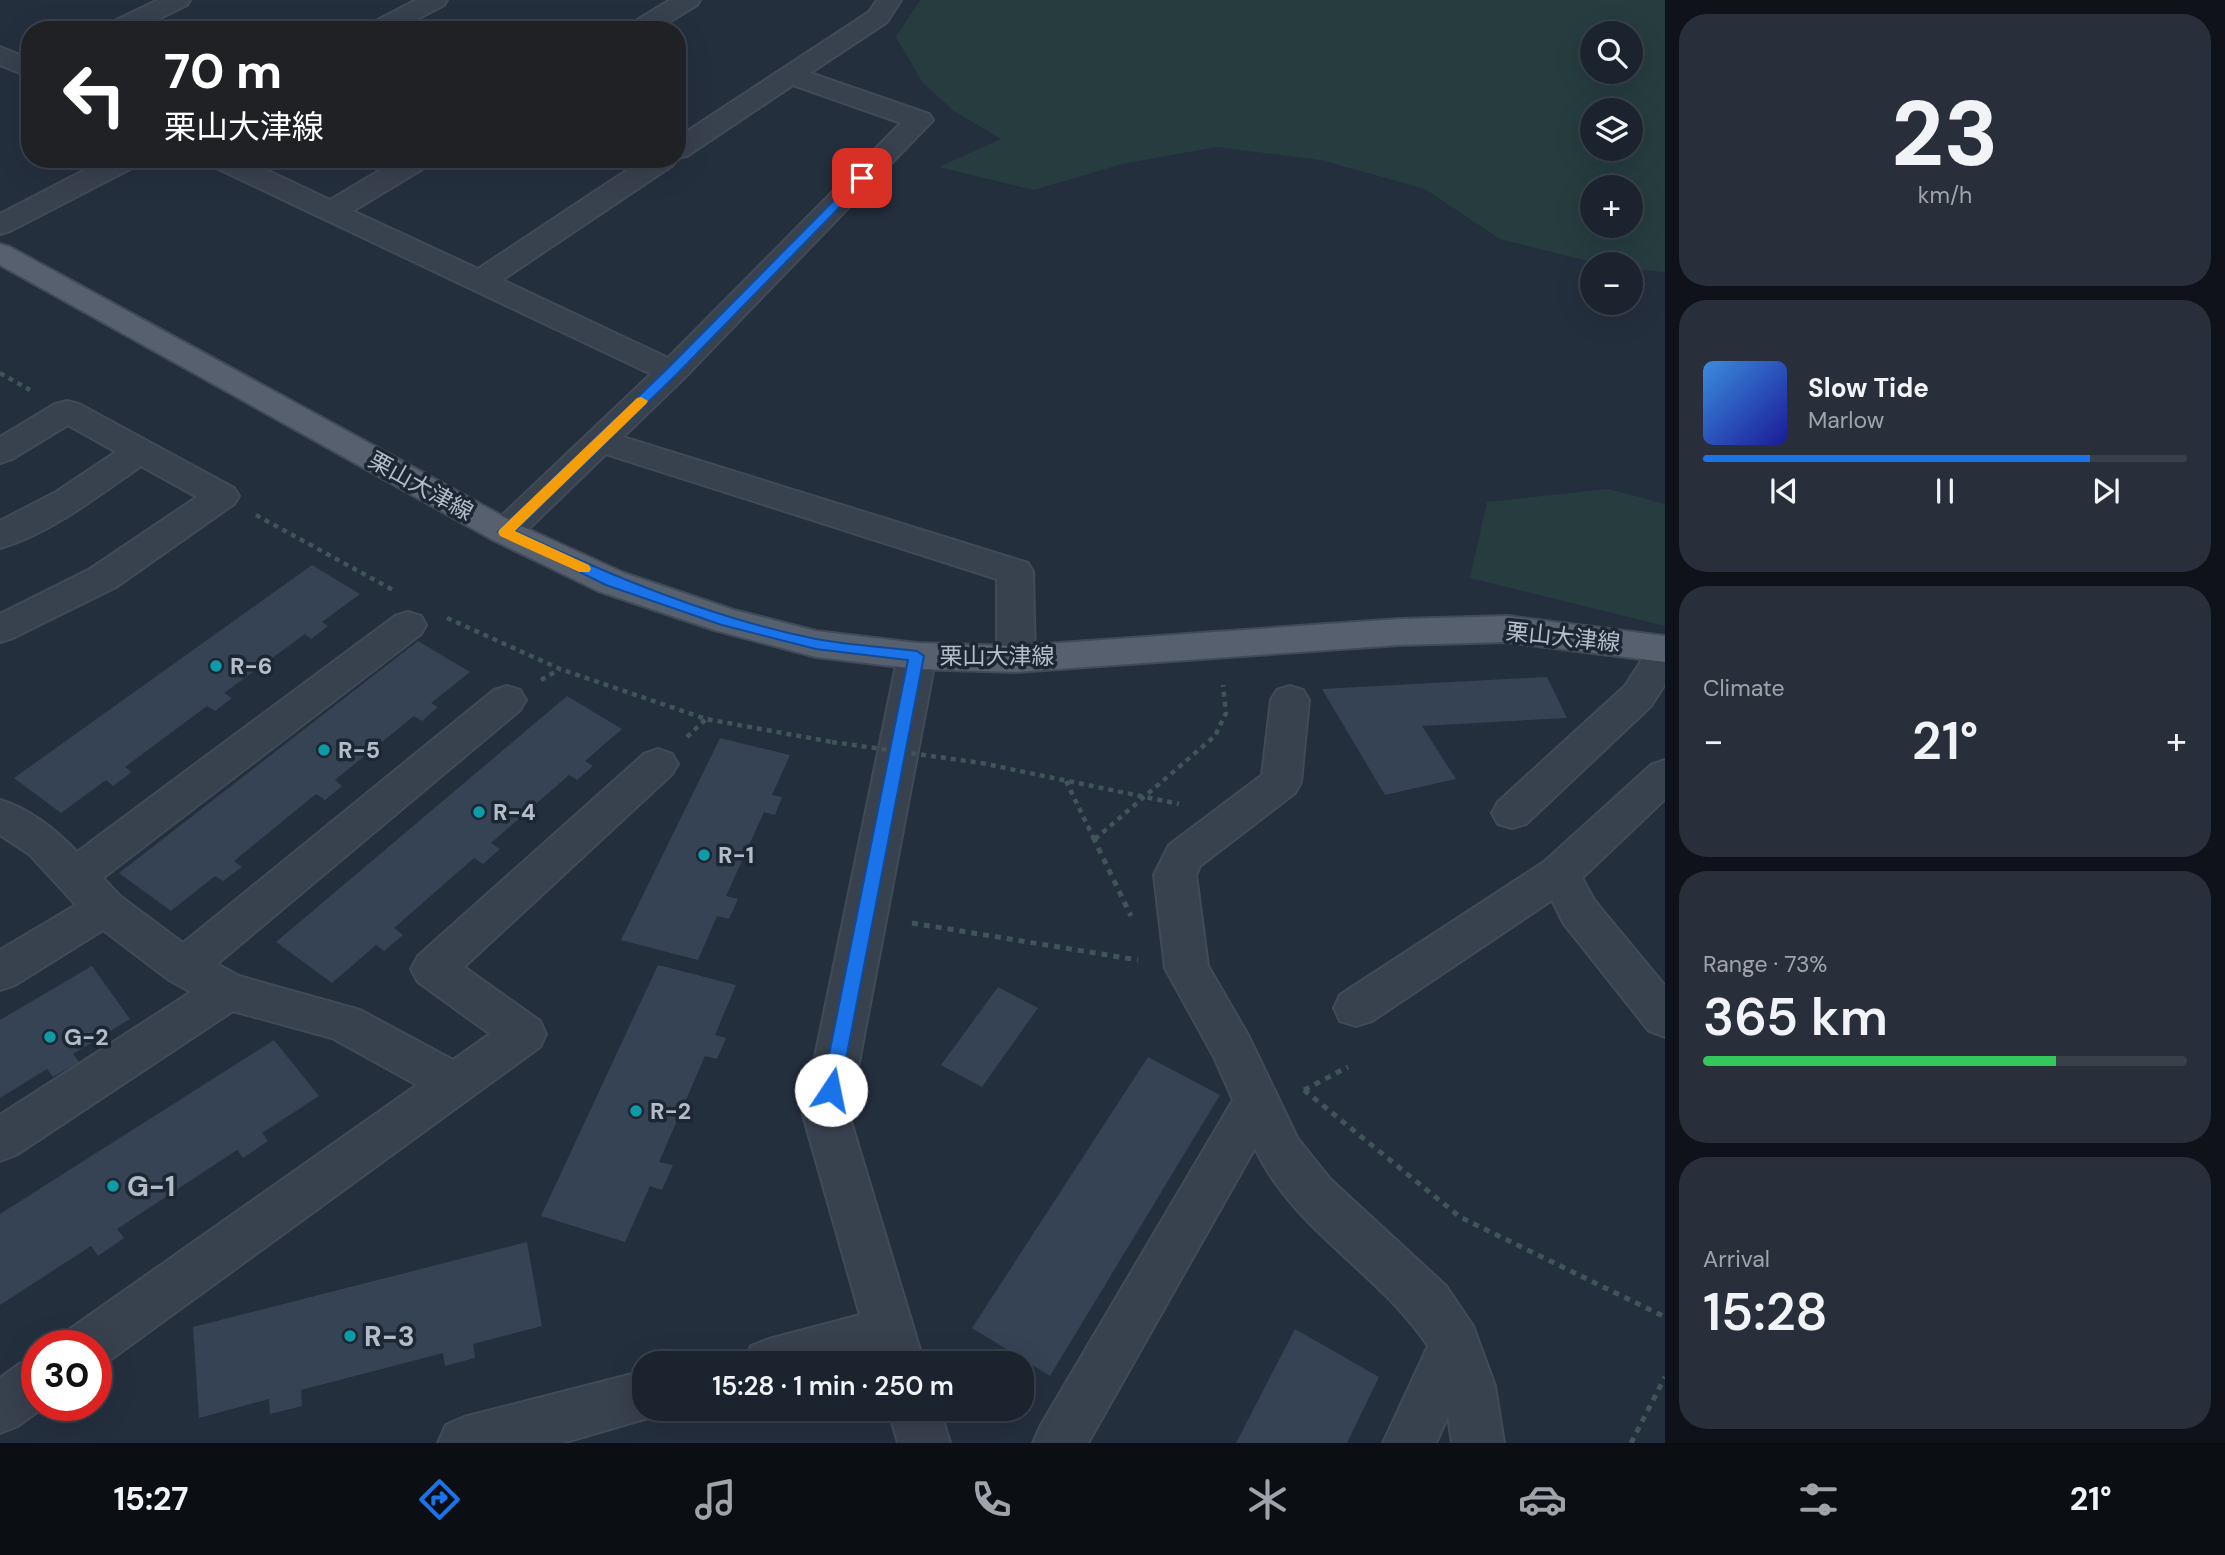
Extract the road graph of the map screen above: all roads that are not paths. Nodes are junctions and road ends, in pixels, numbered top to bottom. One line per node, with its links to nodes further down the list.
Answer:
1 (178, 0): 5 (street)
2 (435, 0): 6 (street)
3 (688, 0): 7 (street)
4 (889, 0): 10 (street)
5 (134, 21)
6 (394, 21)
7 (653, 21)
8 (0, 55): 9 (street)
9 (21, 65)
10 (790, 75): 11 (street); 20 (street)
11 (686, 144)
12 (111, 168): 17 (street)
13 (239, 168): 16 (street)
14 (404, 168): 16 (street)
15 (650, 168): 19 (street)
16 (330, 212): 19 (street)
17 (0, 225)
18 (0, 253): 24 (main road, 栗山大津線)
19 (479, 282): 20 (street)
20 (671, 372): 21 (street)
21 (600, 441): 24 (street); 30 (street)
22 (0, 452): 23 (street)
23 (140, 452): 25 (street); 27 (street)
24 (505, 532): 29 (main road, 栗山大津線)
25 (0, 536)
26 (417, 612): 38 (street)
27 (0, 629)
28 (1665, 651): 30 (main road, 栗山大津線); 35 (street)
29 (917, 656): 30 (main road, 栗山大津線); 50 (street)
30 (1016, 659)
31 (507, 700): 40 (street)
32 (1290, 700): 46 (street)
33 (658, 764): 45 (street)
34 (1665, 775): 37 (street)
35 (1513, 813)
36 (0, 815): 38 (street)
37 (1559, 874): 43 (street); 44 (street)
38 (76, 876): 39 (street)
39 (105, 908): 40 (street); 41 (street)
40 (184, 967): 42 (street)
41 (0, 972)
42 (228, 992): 45 (street); 47 (street)
43 (1356, 1008)
44 (1665, 1018)
45 (455, 1083): 48 (street)
46 (1257, 1102): 49 (street); 58 (street)
47 (0, 1140)
48 (110, 1330)
49 (1455, 1343): 59 (street); 60 (street)
50 (894, 1348): 51 (street)
51 (869, 1351)
52 (21, 1393): 54 (street)
53 (632, 1399): 56 (street)
54 (0, 1408)
55 (918, 1421): 57 (street)
56 (464, 1443)
57 (924, 1443)
58 (1059, 1443)
59 (1409, 1443)
60 (1479, 1443)

